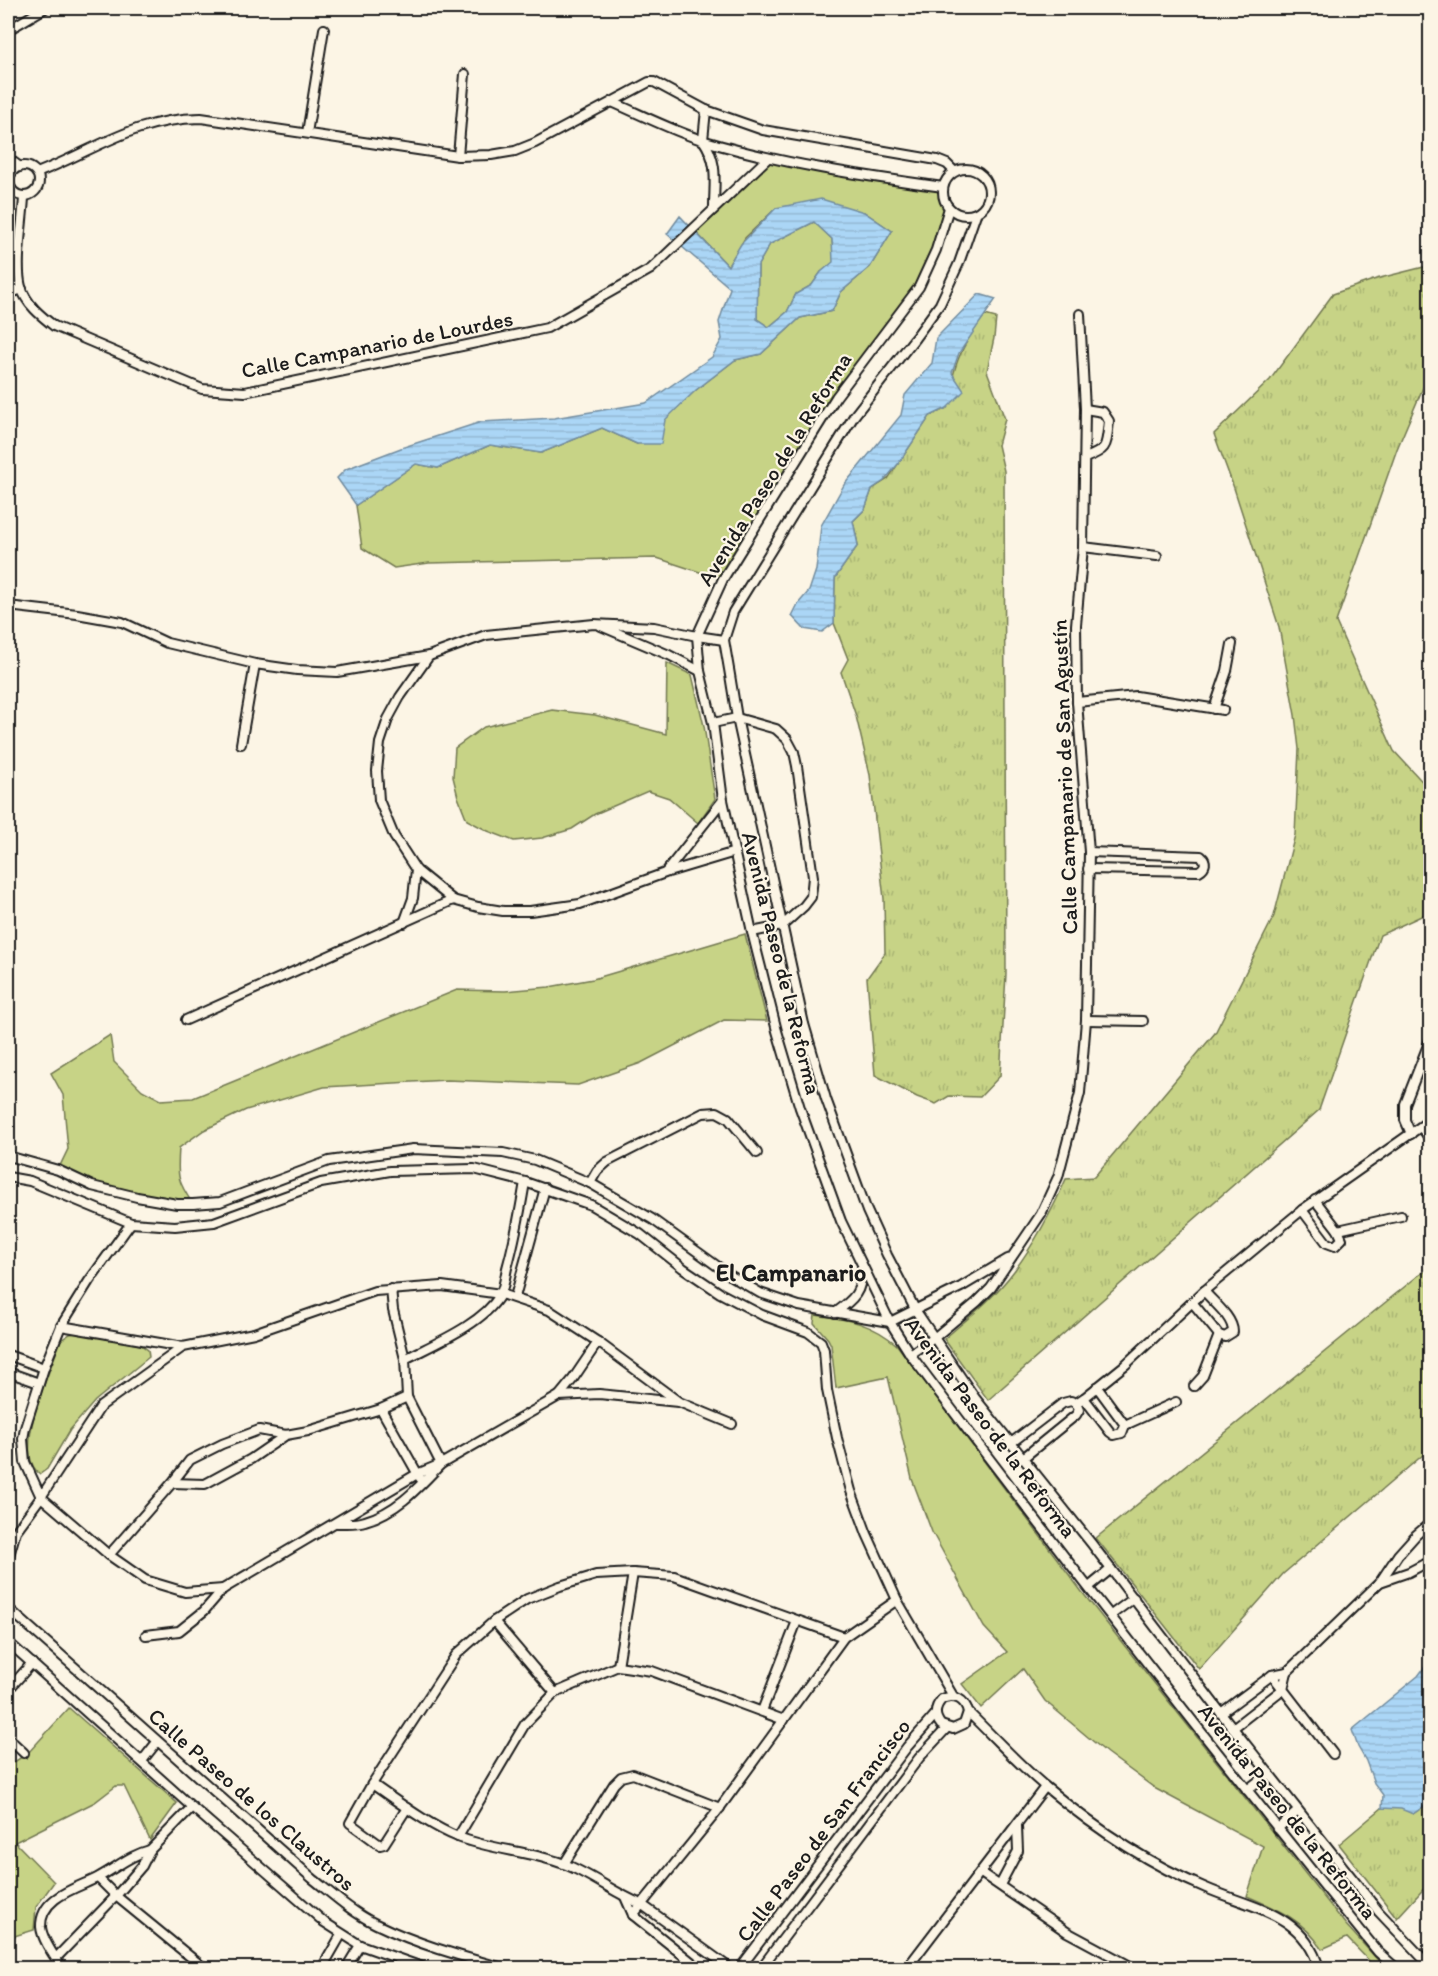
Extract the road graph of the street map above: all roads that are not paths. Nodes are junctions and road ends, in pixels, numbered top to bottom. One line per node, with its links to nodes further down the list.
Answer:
1 (45, 8): 3 (street)
2 (324, 28): 7 (street)
3 (8, 30)
4 (465, 74): 9 (street)
5 (612, 102): 6 (street); 8 (street); 9 (street)
6 (706, 110): 8 (street); 13 (street)
7 (307, 133): 9 (street); 14 (street)
8 (703, 140): 11 (street); 18 (street)
9 (458, 156)
10 (8, 158): 12 (street)
11 (768, 158): 16 (street); 18 (street, Calle Campanario de Lourdes)
12 (20, 167): 14 (street); 15 (street)
13 (954, 171): 16 (street); 20 (street)
14 (37, 173): 17 (street)
15 (8, 180): 17 (street)
16 (944, 187): 19 (street)
17 (24, 196): 21 (street)
18 (714, 208): 21 (street, Calle Campanario de Lourdes)
19 (949, 208): 20 (street); 30 (street, Avenida Paseo de la Reforma)
20 (976, 214): 31 (street, Avenida Paseo de la Reforma)
21 (22, 289): 22 (street)
22 (8, 294)
23 (1080, 314): 24 (street, Calle Campanario de San Agustín)
24 (1085, 410): 25 (street, Calle Campanario de San Agustín); 25 (street)
25 (1084, 459): 26 (street, Calle Campanario de San Agustín)
26 (1083, 546): 27 (street); 36 (street, Calle Campanario de San Agustín)
27 (1157, 556)
28 (8, 606): 34 (street)
29 (594, 624): 30 (street); 33 (street); 35 (street)
30 (697, 636): 31 (street); 35 (street, Avenida Paseo de la Reforma)
31 (724, 640): 39 (street, Avenida Paseo de la Reforma)
32 (1232, 644): 37 (street)
33 (429, 656): 34 (street); 46 (street)
34 (255, 664): 41 (street)
35 (700, 671): 40 (street, Avenida Paseo de la Reforma)
36 (1077, 702): 37 (street); 44 (street, Calle Campanario de San Agustín)
37 (1214, 708): 38 (street)
38 (1222, 710)
39 (737, 717): 40 (street); 50 (street, Avenida Paseo de la Reforma); 50 (street)
40 (713, 723): 42 (street, Avenida Paseo de la Reforma)
41 (241, 744)
42 (723, 800): 43 (street, Avenida Paseo de la Reforma); 47 (street)
43 (735, 852): 47 (street); 51 (street, Avenida Paseo de la Reforma)
44 (1089, 852): 45 (street, Calle Campanario de San Agustín); 45 (street)
45 (1088, 869): 53 (street, Calle Campanario de San Agustín)
46 (416, 870): 48 (street); 49 (street)
47 (665, 873): 48 (street)
48 (453, 900): 49 (street)
49 (404, 923): 52 (street)
50 (782, 926): 51 (street); 78 (street, Avenida Paseo de la Reforma)
51 (752, 932): 72 (street, Avenida Paseo de la Reforma)
52 (186, 1020)
53 (1086, 1020): 54 (street); 71 (street, Calle Campanario de San Agustín)
54 (1143, 1021)
55 (1431, 1040): 58 (street)
56 (1431, 1120): 57 (street)
57 (1421, 1127): 58 (street); 59 (street)
58 (1411, 1134): 66 (street)
59 (1431, 1139)
60 (757, 1152): 64 (street)
61 (8, 1156): 64 (street)
62 (8, 1177): 69 (street)
63 (525, 1182): 65 (street); 69 (street); 75 (street)
64 (590, 1183): 79 (street)
65 (544, 1188): 76 (street); 122 (street)
66 (1315, 1200): 67 (street); 70 (street)
67 (1302, 1210): 70 (street); 74 (street)
68 (1401, 1216): 70 (street)
69 (131, 1222): 81 (street)
70 (1338, 1230)
71 (1010, 1258): 78 (street, Calle Campanario de San Agustín); 83 (street, Calle Campanario de San Agustín)
72 (862, 1267): 79 (street); 80 (street, Avenida Paseo de la Reforma)
73 (392, 1288): 75 (street); 85 (street); 88 (street)
74 (1204, 1291): 77 (street); 82 (street)
75 (501, 1294): 76 (street); 88 (street)
76 (515, 1298): 84 (street)
77 (1192, 1302): 82 (street); 93 (street)
78 (916, 1311): 80 (street, Calle Campanario de San Agustín); 83 (street, Avenida Paseo de la Reforma)
79 (835, 1313): 80 (street)
80 (890, 1322): 86 (street, Avenida Paseo de la Reforma)
81 (61, 1326): 85 (street); 89 (street)
82 (1219, 1335): 92 (street)
83 (934, 1338): 86 (street, Calle Campanario de San Agustín); 103 (street, Avenida Paseo de la Reforma)
84 (598, 1342): 94 (street); 97 (street)
85 (183, 1347): 109 (street)
86 (910, 1354): 119 (street, Avenida Paseo de la Reforma)
87 (8, 1355): 89 (street)
88 (405, 1359): 95 (street)
89 (44, 1368): 91 (street)
90 (8, 1372): 91 (street)
91 (39, 1383): 109 (street)
92 (1194, 1386)
93 (1097, 1388): 96 (street); 101 (street)
94 (559, 1396): 97 (street); 105 (street)
95 (407, 1397): 99 (street); 105 (street)
96 (1080, 1400): 101 (street); 103 (street); 104 (street)
97 (679, 1402): 100 (street)
98 (1176, 1402): 101 (street)
99 (381, 1409): 102 (street); 106 (street)
100 (732, 1424)
101 (1125, 1425)
102 (286, 1435): 108 (street); 108 (street)
103 (1011, 1443): 104 (street, Avenida Paseo de la Reforma)
104 (1023, 1458): 116 (street, Avenida Paseo de la Reforma)
105 (441, 1464): 106 (street); 107 (street)
106 (417, 1474): 107 (street); 111 (street)
107 (423, 1482): 111 (street)
108 (172, 1483): 113 (street)
109 (41, 1497): 112 (street); 113 (street)
110 (1431, 1523): 118 (street)
111 (333, 1524): 120 (street)
112 (12, 1533): 114 (street)
113 (109, 1555): 120 (street)
114 (8, 1559)
115 (1431, 1561): 118 (street)
116 (1111, 1569): 119 (street); 121 (street, Avenida Paseo de la Reforma)
117 (633, 1573): 125 (street); 126 (street); 131 (street)
118 (1380, 1582): 132 (street)
119 (1089, 1587): 124 (street, Avenida Paseo de la Reforma)
120 (224, 1589): 127 (street)
121 (1134, 1598): 124 (street); 140 (street, Avenida Paseo de la Reforma)
122 (897, 1600): 128 (street); 137 (street)
123 (8, 1608): 146 (street, Calle Paseo de los Claustros)
124 (1111, 1615): 153 (street, Avenida Paseo de la Reforma)
125 (494, 1621): 136 (street); 151 (street)
126 (797, 1621): 128 (street); 138 (street)
127 (146, 1635)
128 (844, 1637): 142 (street)
129 (8, 1642): 130 (street, Calle Paseo de los Claustros)
130 (32, 1663): 135 (street); 149 (street, Calle Paseo de los Claustros)
131 (618, 1666): 136 (street); 138 (street)
132 (1287, 1672): 133 (street); 134 (street)
133 (1272, 1675): 134 (street); 140 (street)
134 (1283, 1689): 144 (street); 148 (street)
135 (8, 1690)
136 (555, 1693): 160 (street)
137 (953, 1696): 139 (street); 141 (street)
138 (762, 1711): 142 (street)
139 (968, 1712): 143 (street); 152 (street)
140 (1221, 1713): 144 (street, Avenida Paseo de la Reforma)
141 (935, 1715): 143 (street); 161 (street, Calle Paseo de San Francisco)
142 (784, 1720): 156 (street)
143 (946, 1728): 163 (street, Calle Paseo de San Francisco)
144 (1233, 1728): 150 (street, Avenida Paseo de la Reforma)
145 (8, 1738): 147 (street)
146 (157, 1742): 149 (street); 181 (street, Calle Paseo de los Claustros)
147 (24, 1753)
148 (1333, 1754)
149 (141, 1761): 154 (street, Calle Paseo de los Claustros)
150 (1269, 1773): 153 (street); 157 (street, Avenida Paseo de la Reforma)
151 (372, 1784): 155 (street); 155 (street)
152 (1046, 1787): 158 (street); 188 (street)
153 (1247, 1790): 159 (street, Avenida Paseo de la Reforma)
154 (192, 1807): 162 (street); 172 (street, Calle Paseo de los Claustros)
155 (407, 1808): 160 (street)
156 (720, 1808): 164 (street); 170 (street)
157 (1299, 1811): 159 (street); 175 (street, Avenida Paseo de la Reforma)
158 (1017, 1826): 165 (street); 167 (street)
159 (1277, 1828): 189 (street, Avenida Paseo de la Reforma)
160 (458, 1837): 164 (street)
161 (832, 1848): 163 (street); 184 (street, Calle Paseo de San Francisco)
162 (150, 1850): 166 (street); 168 (street)
163 (844, 1858): 185 (street, Calle Paseo de San Francisco)
164 (564, 1864): 169 (street)
165 (981, 1874): 167 (street); 186 (street)
166 (98, 1878): 168 (street); 174 (street)
167 (1000, 1885): 187 (street)
168 (116, 1896): 174 (street); 177 (street)
169 (625, 1897): 170 (street); 171 (street)
170 (641, 1904): 171 (street); 183 (street)
171 (633, 1914): 182 (street)
172 (341, 1935): 173 (street, Calle Paseo de los Claustros); 178 (street)
173 (360, 1945): 179 (street); 180 (street, Calle Paseo de los Claustros)
174 (56, 1958): 176 (street)
175 (1431, 1966)
176 (62, 1968)
177 (204, 1968)
178 (322, 1968)
179 (346, 1968)
180 (425, 1968)
181 (503, 1968)
182 (699, 1968)
183 (727, 1968)
184 (740, 1968)
185 (760, 1968)
186 (908, 1968)
187 (1134, 1968)
188 (1319, 1968)
189 (1396, 1968)

